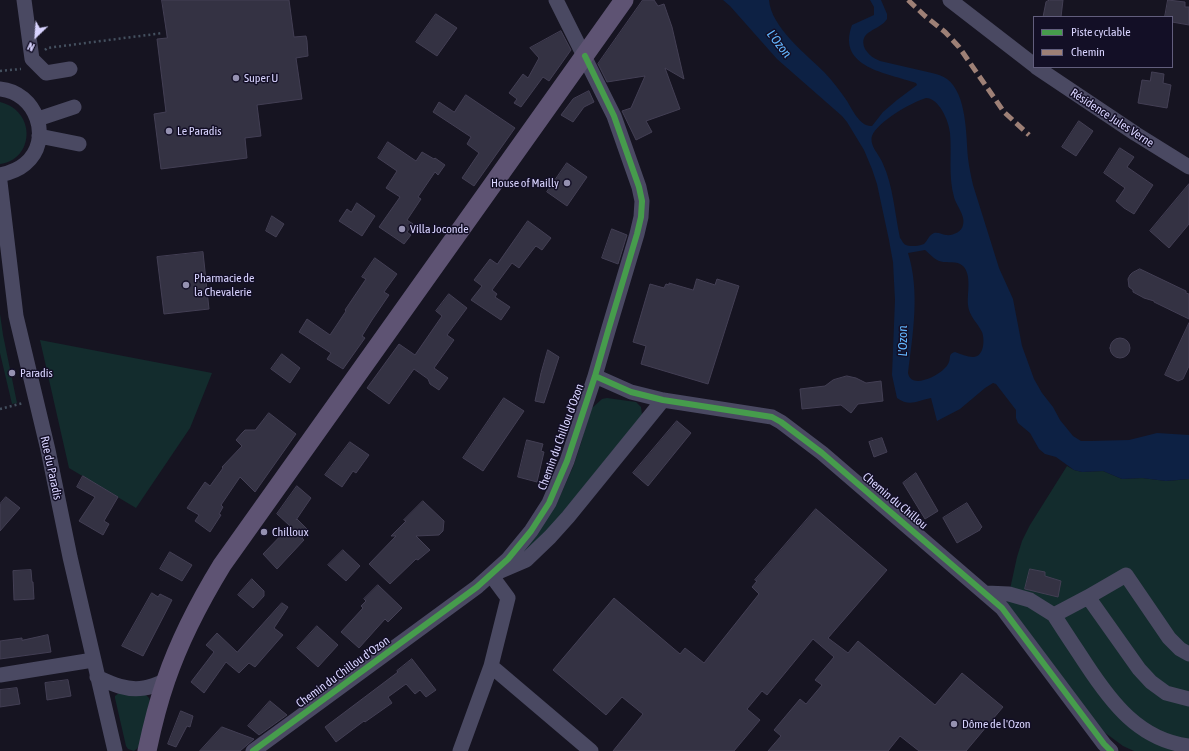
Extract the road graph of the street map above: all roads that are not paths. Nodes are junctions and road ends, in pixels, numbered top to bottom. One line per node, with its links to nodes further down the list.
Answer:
1 (24, 0): 8 (street)
2 (556, 0): 5 (street, Chemin du Chillou d'Ozon)
3 (624, 0): 5 (main road)
4 (956, 3): 6 (street, Résidence Jules Verne)
5 (585, 56): 17 (street, Chemin du Chillou d'Ozon); 28 (main road)
6 (1033, 64)
7 (1038, 68): 14 (street, Résidence Jules Verne)
8 (70, 70)
9 (0, 89): 11 (street)
10 (74, 107): 11 (street)
11 (38, 119): 12 (street)
12 (39, 136): 13 (street); 15 (street)
13 (80, 144)
14 (1189, 167)
15 (0, 175)
16 (0, 182): 24 (street, Rue du Paradis)
17 (595, 376): 18 (street, Chemin du Chillou); 19 (street, Chemin du Chillou d'Ozon)
18 (663, 400): 19 (street); 20 (street, Chemin du Chillou)
19 (491, 575): 25 (street); 33 (street, Chemin du Chillou d'Ozon)
20 (986, 593): 22 (street); 36 (street, Chemin du Chillou)
21 (1088, 597): 22 (street); 23 (street); 29 (street)
22 (1054, 615): 30 (street)
23 (1189, 654)
24 (93, 660): 26 (street); 27 (street, Rue du Paradis)
25 (491, 666): 34 (street); 35 (street)
26 (0, 676)
27 (98, 676): 28 (street); 31 (street, Rue du Paradis)
28 (165, 681): 32 (main road)
29 (1189, 699)
30 (1189, 746)
31 (115, 751)
32 (147, 751)
33 (253, 751)
34 (460, 751)
35 (591, 751)
36 (1111, 751)

